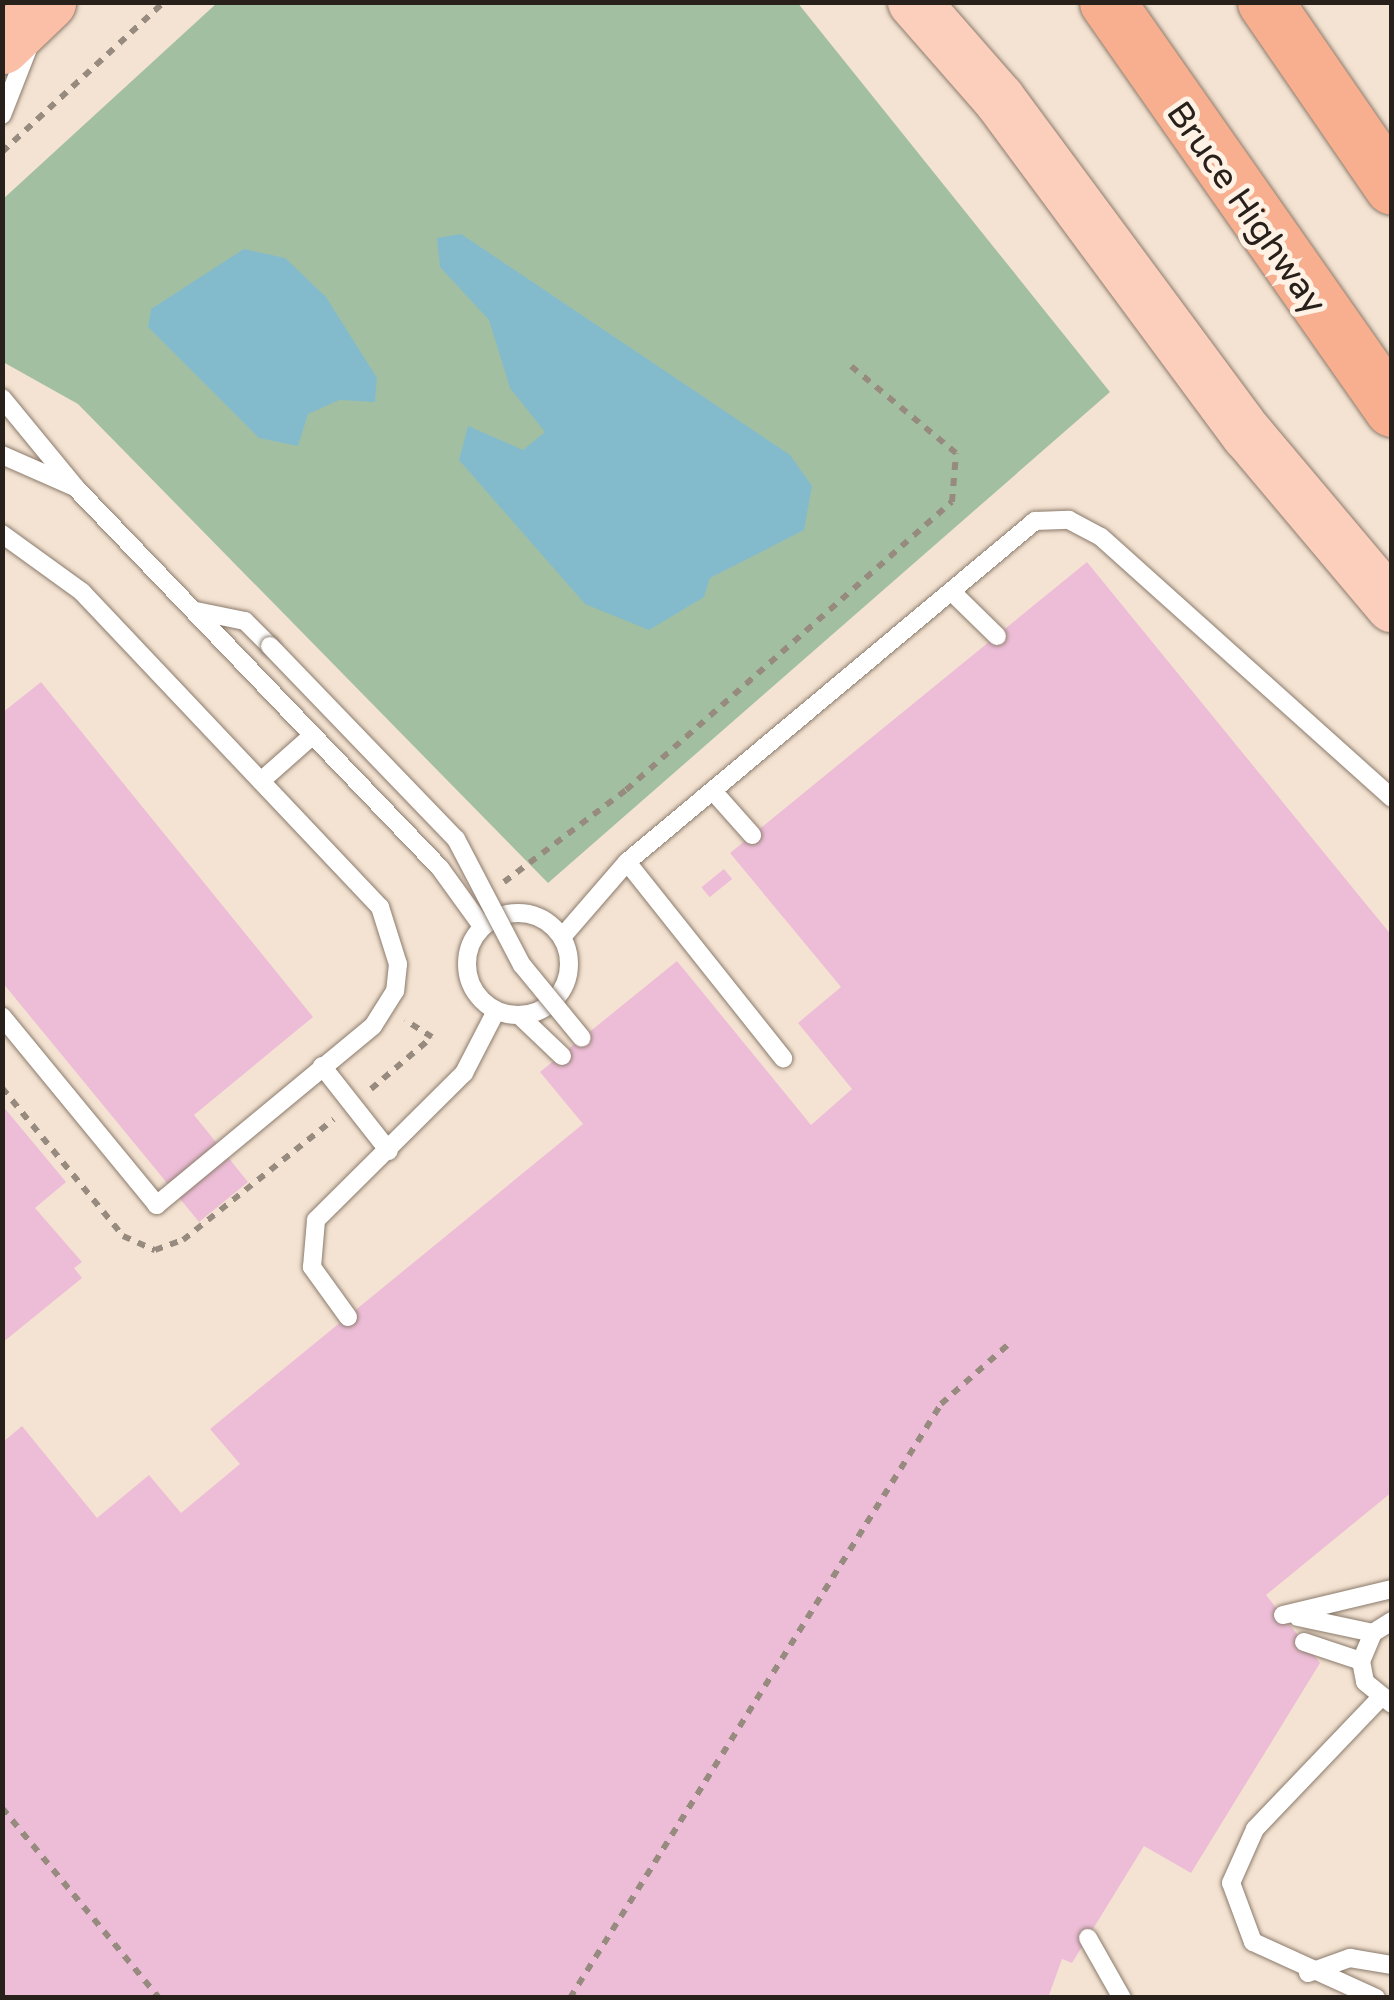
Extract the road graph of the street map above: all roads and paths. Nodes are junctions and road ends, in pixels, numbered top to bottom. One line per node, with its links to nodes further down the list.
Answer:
1 (164, 2): 8 (path)
2 (914, 2): 17 (main road)
3 (1108, 2): 12 (highway, Bruce Highway)
4 (1265, 2): 9 (highway)
5 (44, 6): 6 (highway); 7 (lane)
6 (2, 46)
7 (2, 115)
8 (2, 152)
9 (1392, 187)
10 (851, 366): 26 (path)
11 (2, 398): 14 (lane)
12 (1392, 408)
13 (2, 455): 14 (lane)
14 (75, 487): 18 (lane)
15 (2, 534): 21 (lane)
16 (952, 592): 19 (lane); 22 (lane); 23 (lane)
17 (1392, 606)
18 (195, 612): 20 (lane); 28 (lane, bridge)
19 (997, 636)
20 (313, 735): 21 (lane); 26 (lane)
21 (260, 782): 29 (lane)
22 (712, 791): 24 (lane); 25 (lane)
23 (1392, 798)
24 (752, 835)
25 (628, 862): 27 (lane); 34 (lane)
26 (477, 918): 27 (lane); 30 (lane)
27 (562, 938): 28 (lane)
28 (564, 988): 32 (lane)
29 (388, 1010): 35 (lane); 37 (path)
30 (496, 1011): 32 (lane); 38 (lane)
31 (2, 1016): 35 (lane)
32 (520, 1016): 33 (lane)
33 (562, 1056)
34 (782, 1058)
35 (322, 1066): 37 (lane)
36 (2, 1088): 37 (path)
37 (353, 1104): 38 (lane)
38 (388, 1151): 39 (lane)
39 (348, 1316)
40 (1010, 1343): 52 (path)
41 (1392, 1589): 43 (lane)
42 (1392, 1620): 43 (lane)
43 (1374, 1633): 45 (lane)
44 (1304, 1642): 45 (lane)
45 (1362, 1661): 46 (lane)
46 (1386, 1701): 50 (lane)
47 (2, 1808): 51 (path)
48 (1088, 1938): 53 (lane)
49 (1392, 1965): 50 (lane)
50 (1308, 1973): 54 (lane); 55 (lane)
51 (159, 1998)
52 (570, 1998)
53 (1122, 1998)
54 (1331, 1998)
55 (1376, 1998)

